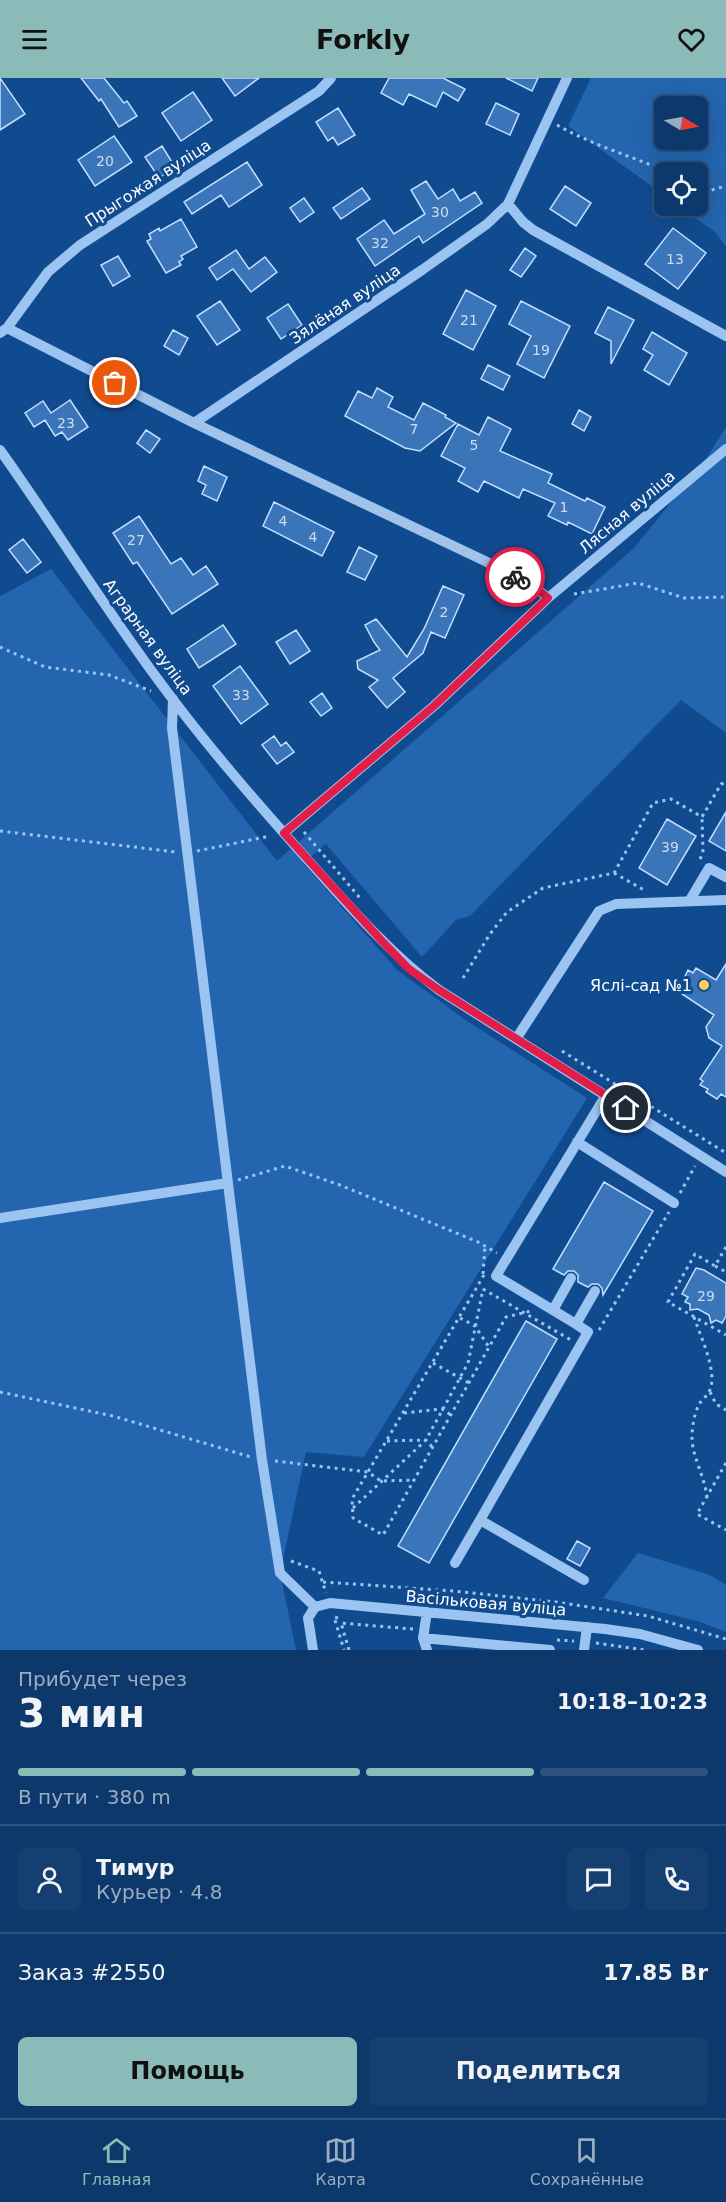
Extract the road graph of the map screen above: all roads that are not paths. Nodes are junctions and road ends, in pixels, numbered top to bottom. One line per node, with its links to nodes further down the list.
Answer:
1 (331, 78): 4 (street, Прыгожая вуліца)
2 (567, 78): 3 (street, Зялёная вуліца)
3 (508, 204): 5 (street); 6 (street, Зялёная вуліца)
4 (3, 330): 6 (street)
5 (726, 336)
6 (194, 423): 9 (street)
7 (726, 449): 9 (street, Лясная вуліца)
8 (0, 450): 10 (street, Аграрная вуліца)
9 (548, 598): 11 (street, Лясная вуліца)
10 (172, 699): 11 (street, Аграрная вуліца); 19 (street)
11 (284, 833): 15 (street, Аграрная вуліца)
12 (726, 878): 13 (street)
13 (690, 900): 14 (street); 15 (street)
14 (726, 900)
15 (516, 1039): 16 (street, Аграрная вуліца)
16 (606, 1095): 17 (street); 18 (street, Аграрная вуліца)
17 (577, 1142): 20 (street); 24 (street)
18 (726, 1172)
19 (228, 1183): 21 (street); 29 (street)
20 (674, 1203)
21 (0, 1218)
22 (571, 1278): 24 (street)
23 (595, 1291): 25 (street)
24 (553, 1311): 25 (street)
25 (576, 1324): 26 (street)
26 (480, 1520): 27 (street); 28 (street)
27 (455, 1563)
28 (584, 1580)
29 (315, 1606): 30 (street, Васільковая вуліца); 33 (street)
30 (427, 1612): 31 (street, Васільковая вуліца); 32 (street)
31 (587, 1627): 36 (street); 37 (street, Васільковая вуліца)
32 (423, 1638): 34 (street); 35 (street)
33 (313, 1650)
34 (427, 1650)
35 (550, 1650)
36 (584, 1650)
37 (698, 1650)

